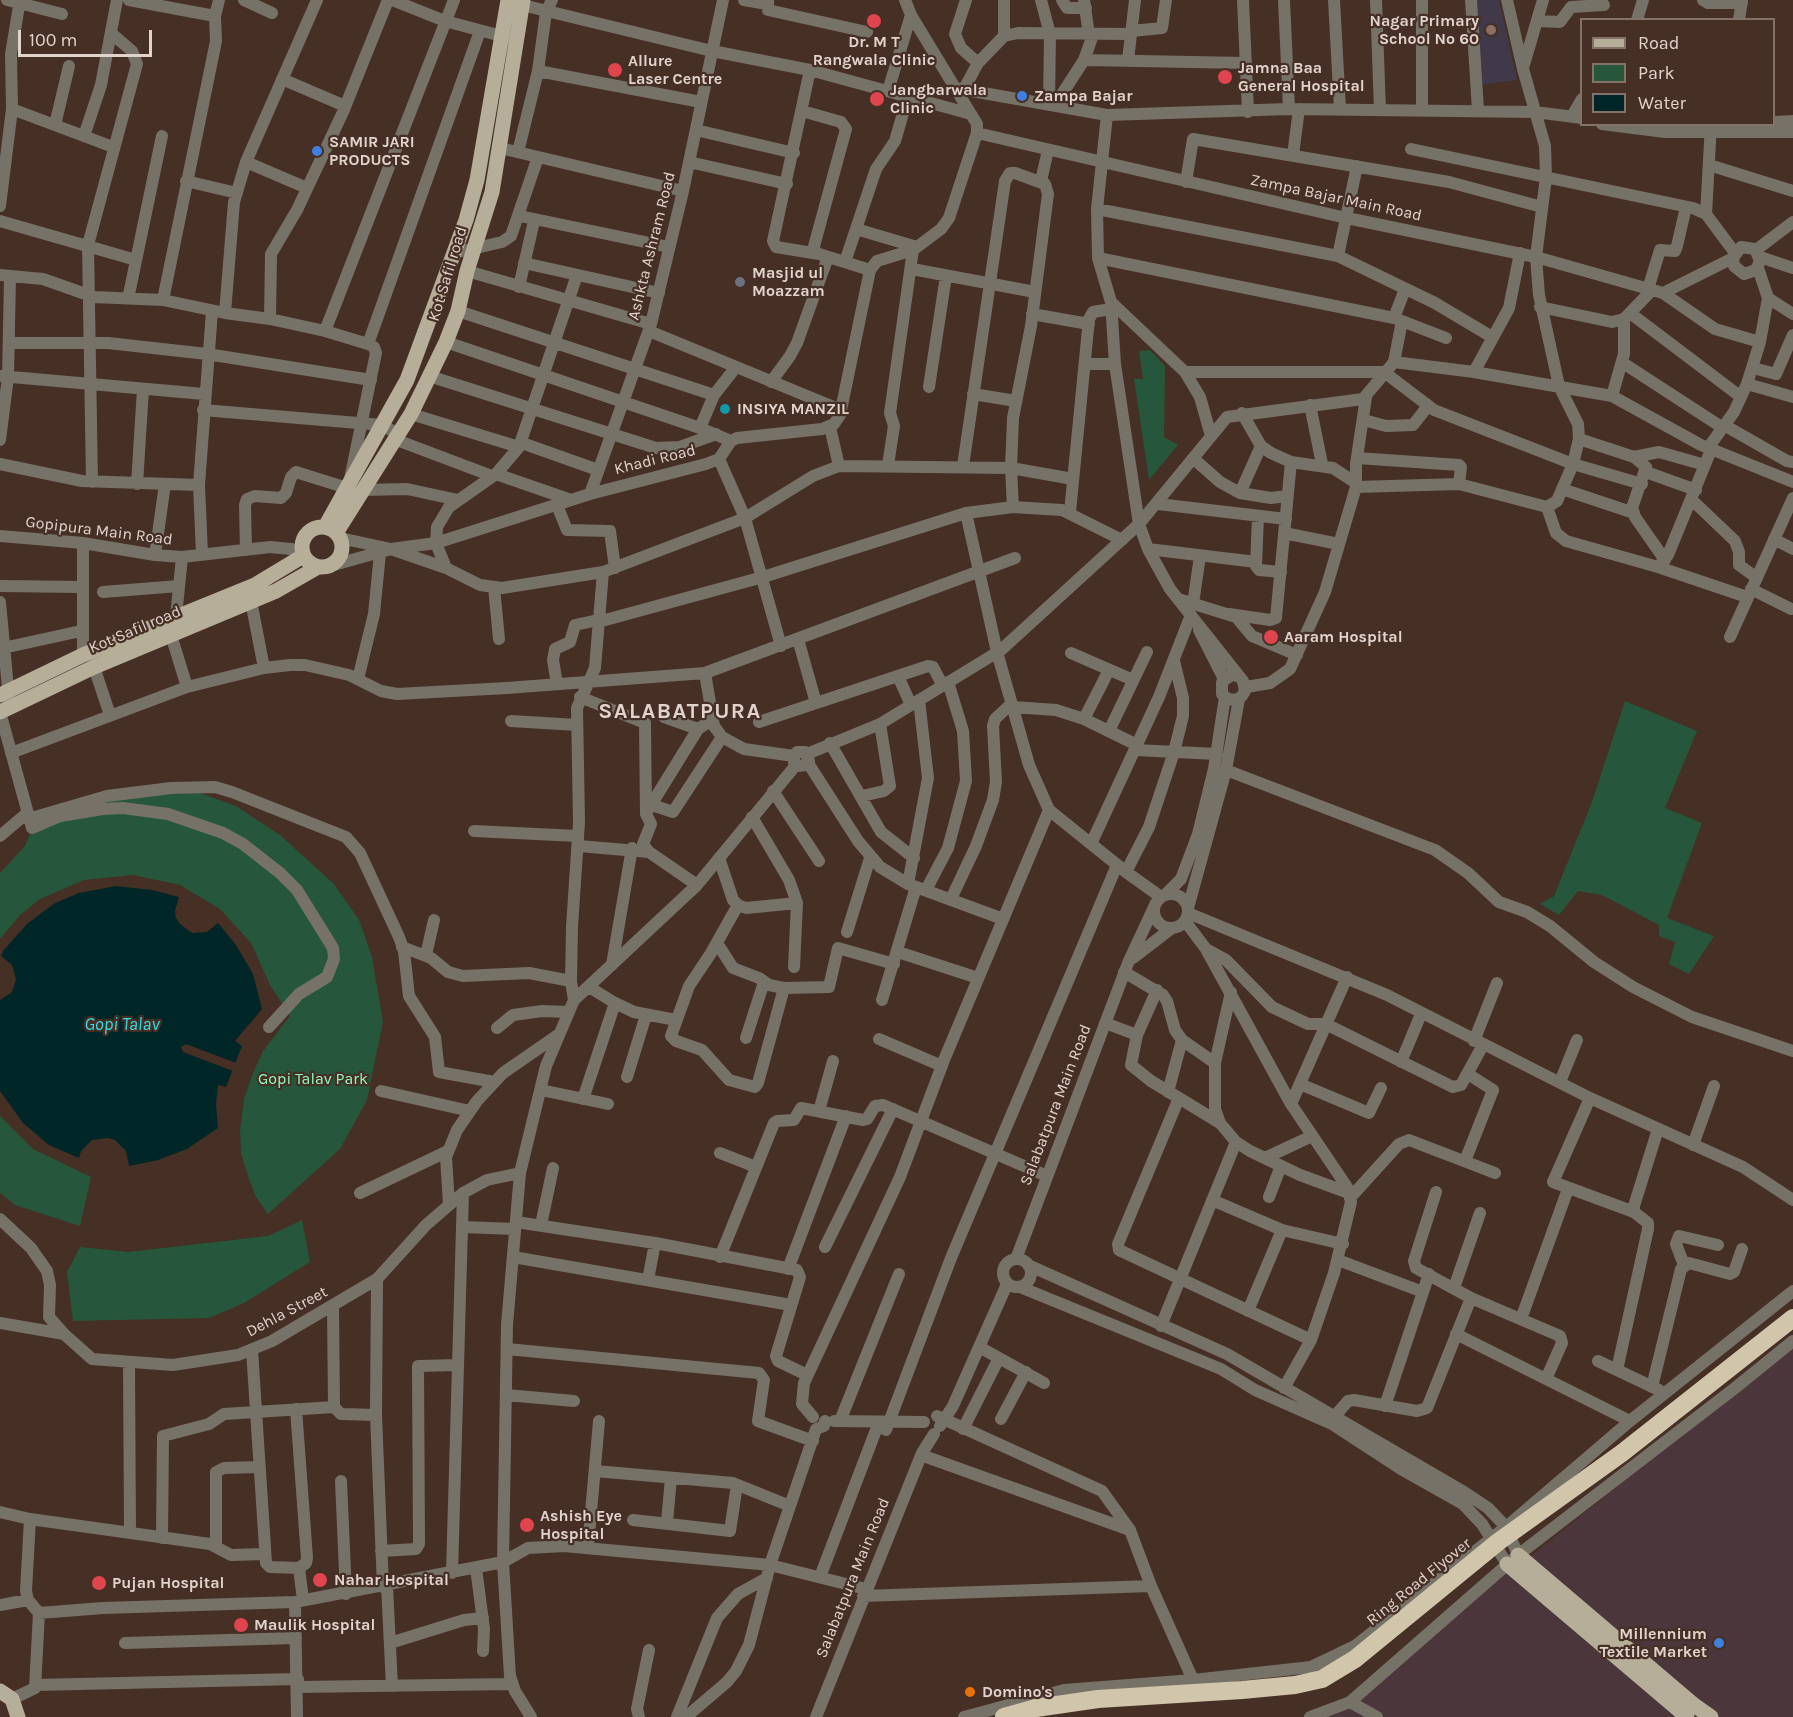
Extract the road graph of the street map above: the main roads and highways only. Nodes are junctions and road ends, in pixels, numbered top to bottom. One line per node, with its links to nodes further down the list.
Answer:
1 (518, 2): 2 (main road, Kot Safil road); 2 (main road, Kot Safil road)
2 (334, 532): 3 (main road); 4 (main road)
3 (302, 553): 4 (main road); 5 (main road)
4 (324, 567): 5 (main road, Kot Safil road)
5 (3, 703)
6 (1793, 1318): 10 (highway, Ring Road Flyover, bridge)
7 (1793, 1331): 11 (highway, Ring Road Flyover)
8 (6, 1695): 9 (main road)
9 (18, 1717)
10 (1004, 1717)
11 (1046, 1717)
12 (1687, 1717): 13 (main road)
13 (1711, 1717)

